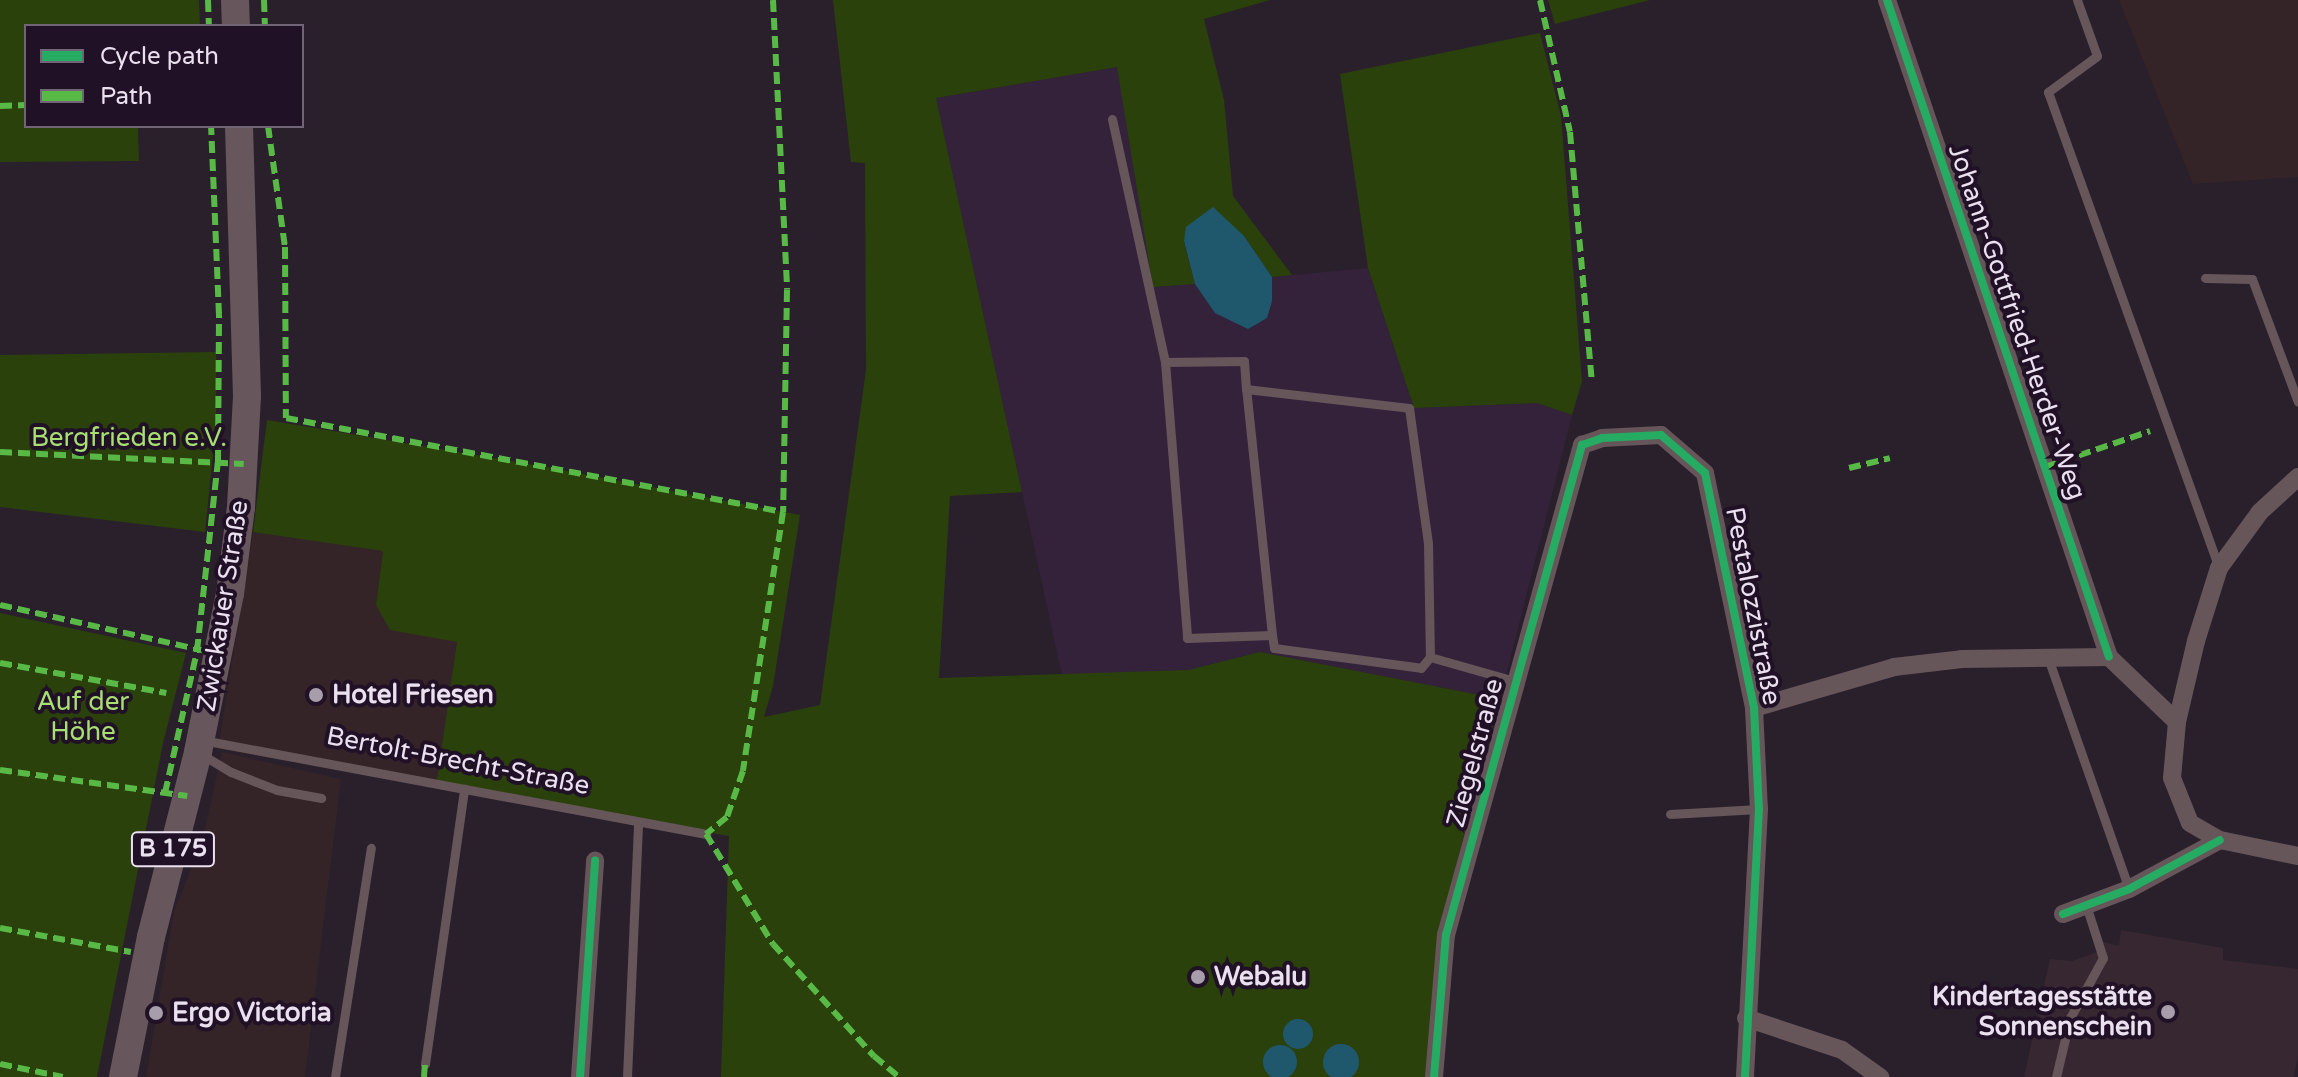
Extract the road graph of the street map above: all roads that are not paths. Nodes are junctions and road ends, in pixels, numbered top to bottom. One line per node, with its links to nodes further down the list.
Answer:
1 (1887, 0): 15 (street, Johann-Gottfried-Herder-Weg)
2 (2077, 0): 11 (lane)
3 (1112, 119): 6 (lane)
4 (239, 128): 19 (main road, Zwickauer Straße / B 175)
5 (2205, 278): 8 (lane)
6 (1165, 362): 7 (lane); 12 (lane)
7 (1246, 389): 12 (lane); 14 (lane)
8 (2298, 402)
9 (1582, 445): 16 (street, Ziegelstraße); 17 (street, Pestalozzistraße)
10 (2298, 477): 11 (street)
11 (2219, 568): 18 (street)
12 (1272, 635): 14 (lane)
13 (2047, 655): 15 (street); 17 (street); 30 (lane)
14 (1430, 657): 16 (lane)
15 (2109, 657): 18 (street)
16 (1515, 681): 39 (street, Ziegelstraße)
17 (1754, 708): 22 (street, Pestalozzistraße)
18 (2177, 722): 26 (street)
19 (200, 746): 20 (lane, Bertolt-Brecht-Straße); 21 (lane); 35 (main road, Zwickauer Straße / B 175)
20 (464, 789): 24 (lane, Bertolt-Brecht-Straße); 34 (lane)
21 (321, 798)
22 (1759, 809): 23 (lane); 33 (street, Pestalozzistraße)
23 (1670, 814)
24 (638, 822): 25 (lane, Bertolt-Brecht-Straße); 38 (lane)
25 (706, 834)
26 (2220, 840): 28 (street); 30 (street)
27 (371, 848): 36 (lane)
28 (2298, 856)
29 (595, 861): 37 (street)
30 (2129, 889): 31 (street)
31 (2086, 905): 32 (street); 42 (lane)
32 (2063, 914)
33 (1746, 1018): 40 (street, Pestalozzistraße); 41 (street)
34 (425, 1064)
35 (123, 1077)
36 (335, 1077)
37 (580, 1077)
38 (627, 1077)
39 (1434, 1077)
40 (1745, 1077)
41 (1880, 1077)
42 (2056, 1077)

